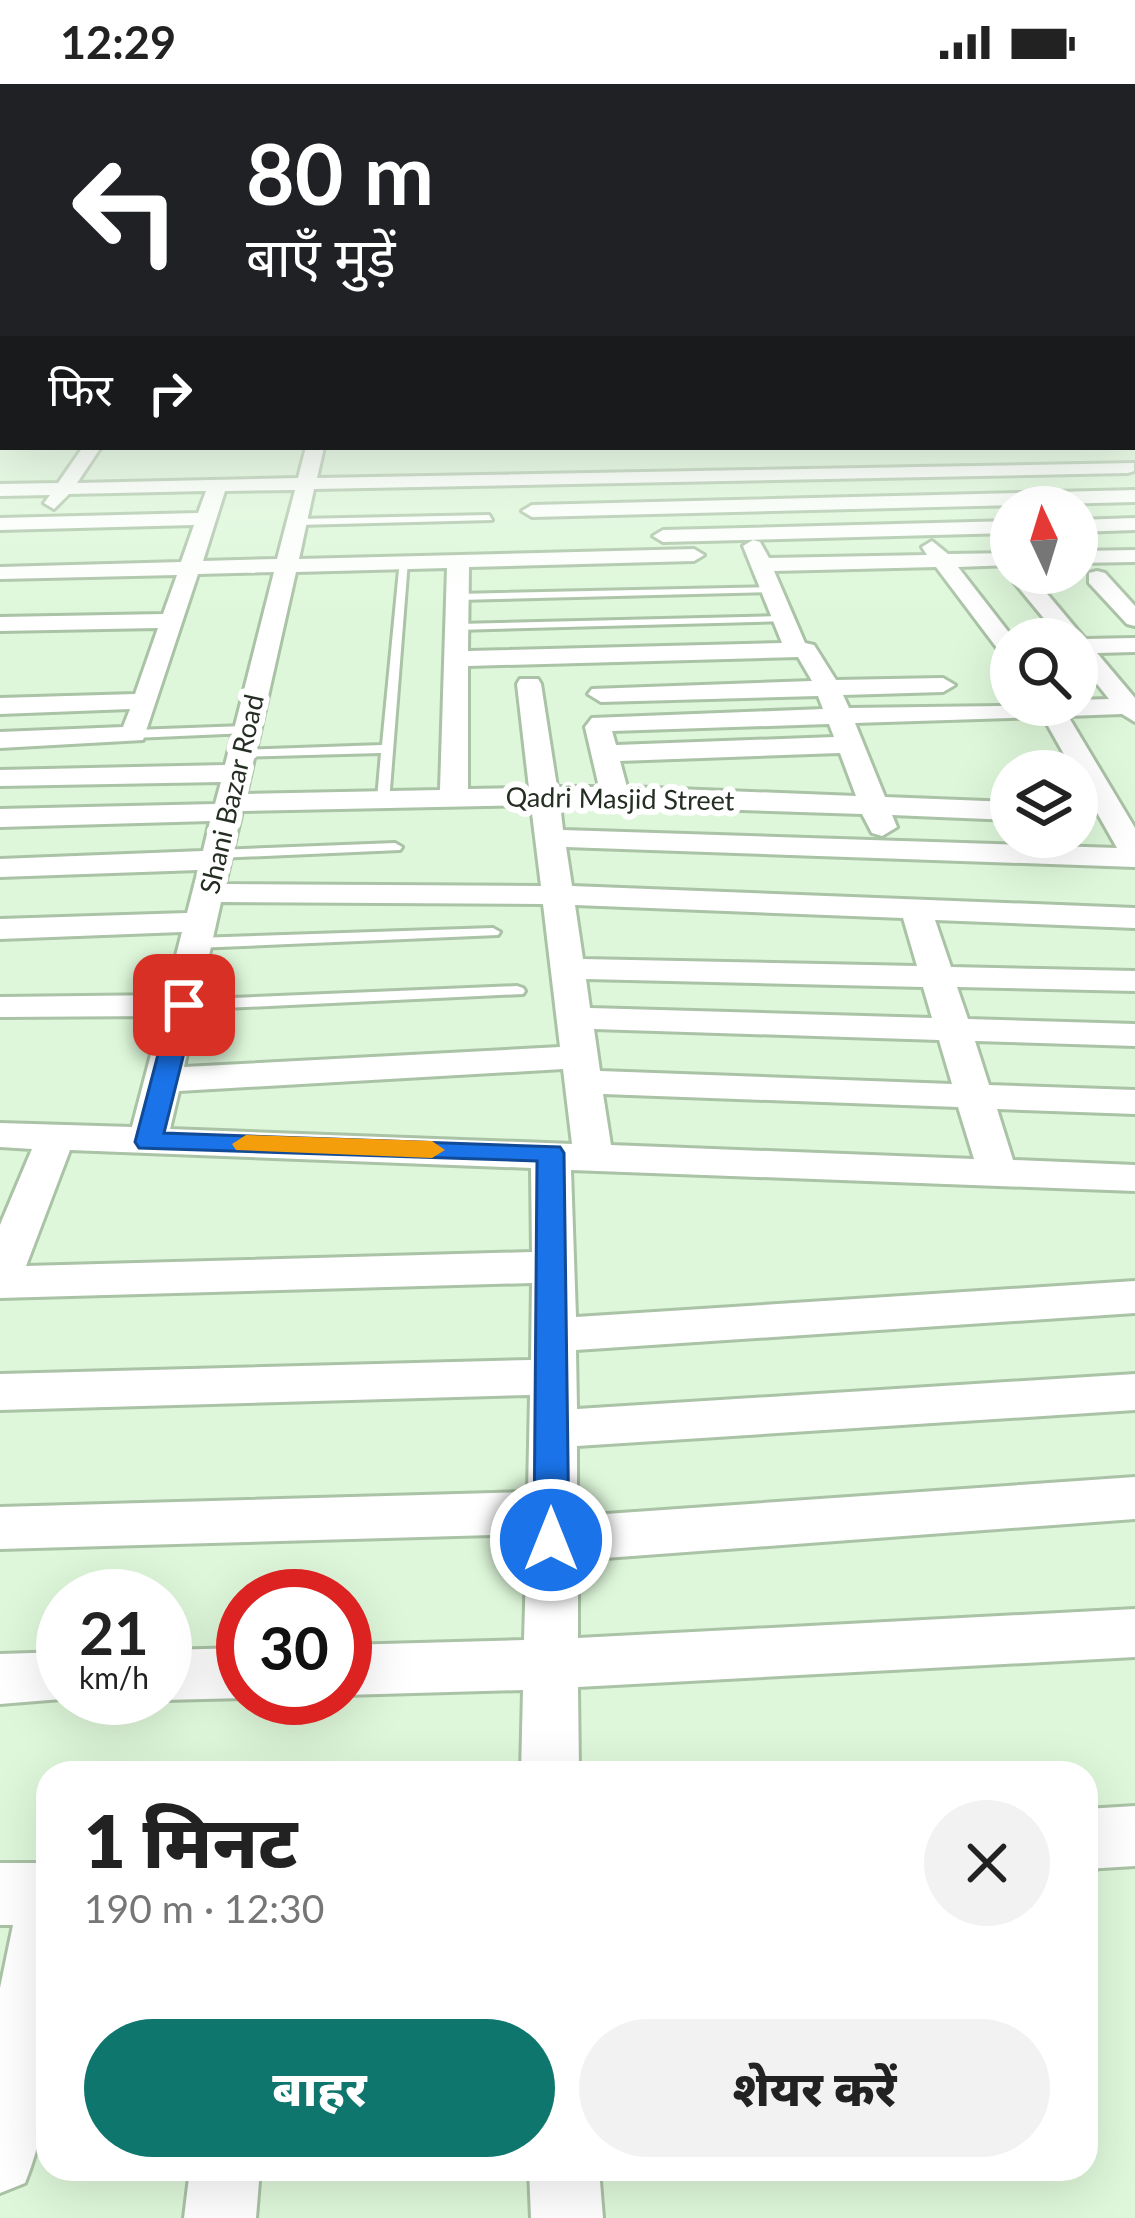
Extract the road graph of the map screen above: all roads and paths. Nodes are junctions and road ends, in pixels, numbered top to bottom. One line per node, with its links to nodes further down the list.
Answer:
1 (90, 450): 13 (street)
2 (314, 450): 9 (street, Shani Bazar Road)
3 (869, 450): 6 (street)
4 (1108, 450): 5 (street)
5 (1131, 470): 6 (street)
6 (881, 472): 7 (street); 12 (street)
7 (722, 476): 8 (street); 14 (street)
8 (526, 479): 9 (street); 16 (street)
9 (305, 484): 15 (street); 26 (street, Shani Bazar Road)
10 (0, 490): 13 (street)
11 (1135, 496): 12 (street)
12 (902, 502): 14 (street); 22 (street)
13 (52, 505): 15 (street); 15 (street); 18 (street); 25 (street)
14 (734, 506): 16 (street); 23 (street)
15 (210, 511): 25 (street); 35 (street)
16 (532, 511): 24 (street)
17 (488, 518): 26 (lane)
18 (0, 524)
19 (1135, 524): 20 (street)
20 (1098, 525)
21 (990, 528): 22 (street)
22 (921, 530): 23 (street); 32 (street)
23 (748, 534): 24 (street); 34 (street)
24 (535, 539): 26 (street)
25 (27, 543): 36 (street)
26 (293, 543): 33 (street); 35 (street); 70 (street, Shani Bazar Road)
27 (694, 555): 31 (street)
28 (1135, 556): 29 (street)
29 (1098, 557)
30 (990, 559): 32 (street)
31 (458, 560): 33 (street); 40 (street)
32 (941, 560): 34 (street); 46 (street)
33 (403, 561): 69 (lane)
34 (760, 565): 38 (street)
35 (190, 566): 36 (street); 44 (street)
36 (2, 576)
37 (1098, 579): 43 (street)
38 (771, 590): 40 (lane); 42 (street)
39 (1034, 594): 41 (street)
40 (457, 597): 47 (street)
41 (1054, 618)
42 (783, 619): 47 (lane); 52 (street)
43 (1135, 619)
44 (171, 621): 45 (street); 50 (street)
45 (0, 624)
46 (990, 624)
47 (457, 627): 53 (street)
48 (1098, 644): 49 (street)
49 (1135, 644)
50 (161, 646): 51 (street); 59 (street)
51 (46, 649)
52 (796, 649): 53 (street); 57 (street)
53 (456, 659): 75 (street)
54 (1098, 669): 63 (street)
55 (529, 684): 73 (street)
56 (965, 685): 57 (street)
57 (828, 688): 58 (street); 64 (street)
58 (601, 694)
59 (144, 701): 60 (street); 66 (street)
60 (0, 706)
61 (1098, 708): 63 (street)
62 (990, 709): 64 (street)
63 (1133, 709)
64 (838, 715): 68 (street); 71 (street)
65 (1061, 726): 81 (street)
66 (134, 734): 67 (street); 70 (lane)
67 (0, 740)
68 (850, 745): 71 (street); 77 (street)
69 (388, 749): 70 (lane); 76 (lane)
70 (240, 752): 72 (street); 78 (street, Shani Bazar Road)
71 (604, 752): 74 (street)
72 (0, 778)
73 (544, 795): 74 (street, Qadri Masjid Street); 75 (street, Qadri Masjid Street); 83 (street)
74 (614, 796): 77 (street, Qadri Masjid Street)
75 (454, 797): 76 (street, Qadri Masjid Street)
76 (384, 799): 78 (street, Qadri Masjid Street)
77 (873, 805): 79 (street, Qadri Masjid Street); 85 (street)
78 (229, 807): 82 (street, Qadri Masjid Street); 87 (street, Shani Bazar Road)
79 (990, 810)
80 (1098, 815): 81 (street)
81 (1114, 816): 86 (street)
82 (0, 818)
83 (550, 838): 85 (street); 89 (street)
84 (395, 847): 87 (lane)
85 (890, 849): 86 (street)
86 (1135, 855)
87 (217, 857): 88 (street); 92 (street, Shani Bazar Road)
88 (0, 868)
89 (557, 896): 90 (street); 92 (street); 95 (street)
90 (916, 909): 91 (street); 96 (street)
91 (1135, 918)
92 (202, 920): 93 (street); 94 (lane); 99 (street, Shani Bazar Road)
93 (0, 929)
94 (493, 932)
95 (567, 969): 96 (street); 101 (street)
96 (934, 976): 97 (street); 102 (street)
97 (1135, 980)
98 (517, 992): 99 (lane)
99 (184, 1005): 100 (street); 105 (street, Shani Bazar Road)
100 (0, 1007)
101 (574, 1018): 102 (street); 104 (street)
102 (953, 1032): 103 (street); 106 (street)
103 (1135, 1035)
104 (581, 1070): 105 (street); 106 (street); 111 (street)
105 (164, 1080): 110 (street, Shani Bazar Road)
106 (972, 1095): 107 (street); 112 (street)
107 (1135, 1102)
108 (0, 1135): 109 (street)
109 (56, 1138): 110 (street); 115 (street)
110 (148, 1142): 111 (street)
111 (572, 1154): 112 (street); 114 (street)
112 (997, 1171): 113 (street)
113 (1135, 1178)
114 (552, 1267): 115 (street); 117 (street)
115 (0, 1279)
116 (1135, 1297): 117 (street)
117 (553, 1356): 118 (street); 120 (street)
118 (0, 1392)
119 (1135, 1393): 120 (street)
120 (551, 1429): 122 (street)
121 (1135, 1498): 122 (street)
122 (551, 1526): 123 (street); 125 (street)
123 (0, 1528)
124 (1135, 1634): 125 (street)
125 (551, 1664): 126 (street); 129 (street)
126 (372, 1669)
127 (36, 1678): 128 (street)
128 (0, 1679)
129 (550, 1761)
130 (1135, 1836): 131 (street)
131 (1098, 1838)
132 (0, 1894): 133 (street)
133 (36, 1894)
134 (36, 1968): 135 (street)
135 (0, 2158)
136 (224, 2181): 138 (street)
137 (565, 2181): 139 (street)
138 (220, 2218)
139 (567, 2218)

